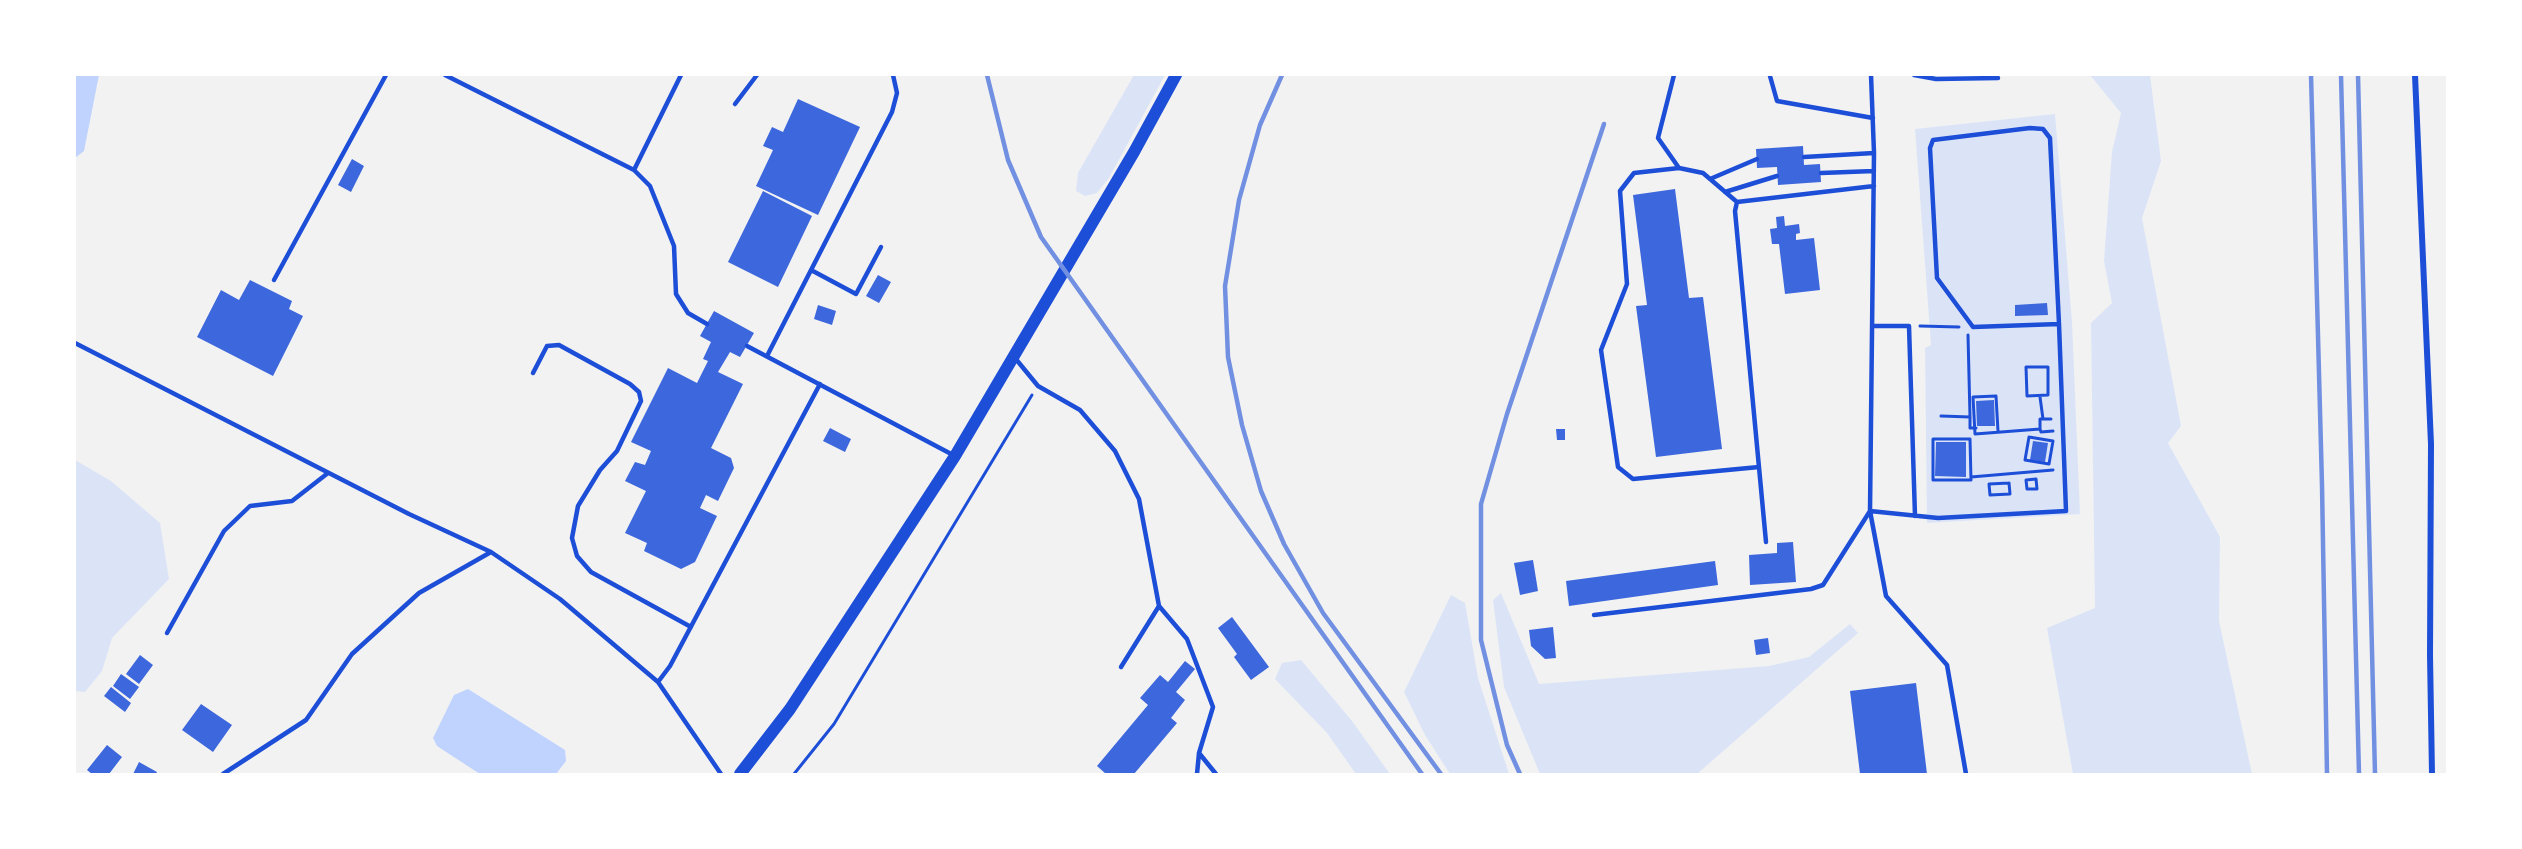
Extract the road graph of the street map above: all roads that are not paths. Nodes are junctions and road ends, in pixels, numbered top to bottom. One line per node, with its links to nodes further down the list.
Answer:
1 (387, 75): 30 (lane)
2 (445, 75): 20 (lane)
3 (681, 75): 20 (lane)
4 (757, 75): 14 (lane)
5 (893, 75): 29 (lane)
6 (1176, 75): 37 (main road)
7 (1674, 75): 19 (lane)
8 (1871, 75): 15 (lane)
9 (1914, 75): 12 (lane)
10 (2415, 75): 60 (street)
11 (1770, 76): 15 (lane)
12 (1966, 77): 13 (lane)
13 (1998, 78)
14 (735, 104)
15 (1873, 118): 16 (lane)
16 (1874, 153): 17 (lane); 21 (lane)
17 (1804, 157)
18 (1757, 159): 24 (lane)
19 (1678, 168): 24 (lane); 41 (lane)
20 (634, 170): 31 (lane)
21 (1874, 171): 22 (lane); 25 (lane)
22 (1821, 173)
23 (1777, 176): 26 (lane)
24 (1710, 179): 26 (lane)
25 (1874, 186): 27 (lane); 33 (lane)
26 (1725, 192): 27 (lane)
27 (1737, 202): 41 (lane)
28 (881, 247): 29 (lane)
29 (811, 270): 36 (lane)
30 (274, 280)
31 (707, 324)
32 (2059, 324): 32 (lane); 44 (lane)
33 (1872, 326): 43 (lane); 44 (lane)
34 (75, 343): 42 (lane)
35 (747, 346): 36 (lane)
36 (767, 356): 39 (lane)
37 (1014, 356): 40 (main road); 47 (lane)
38 (533, 373): 49 (lane)
39 (820, 384): 40 (lane); 49 (lane)
40 (955, 456): 56 (main road)
41 (1759, 467): 45 (lane)
42 (328, 473): 46 (lane); 50 (lane)
43 (1870, 511): 44 (lane); 48 (lane); 59 (lane)
44 (1915, 516)
45 (1766, 542)
46 (491, 552): 52 (lane); 54 (lane)
47 (1159, 606): 51 (lane); 53 (lane)
48 (1594, 615)
49 (691, 627): 52 (lane)
50 (167, 633)
51 (1121, 667)
52 (658, 682): 55 (lane)
53 (1199, 753): 57 (lane); 58 (lane)
54 (223, 774)
55 (720, 774)
56 (740, 774)
57 (1197, 774)
58 (1216, 774)
59 (1966, 774)
60 (2432, 774)

